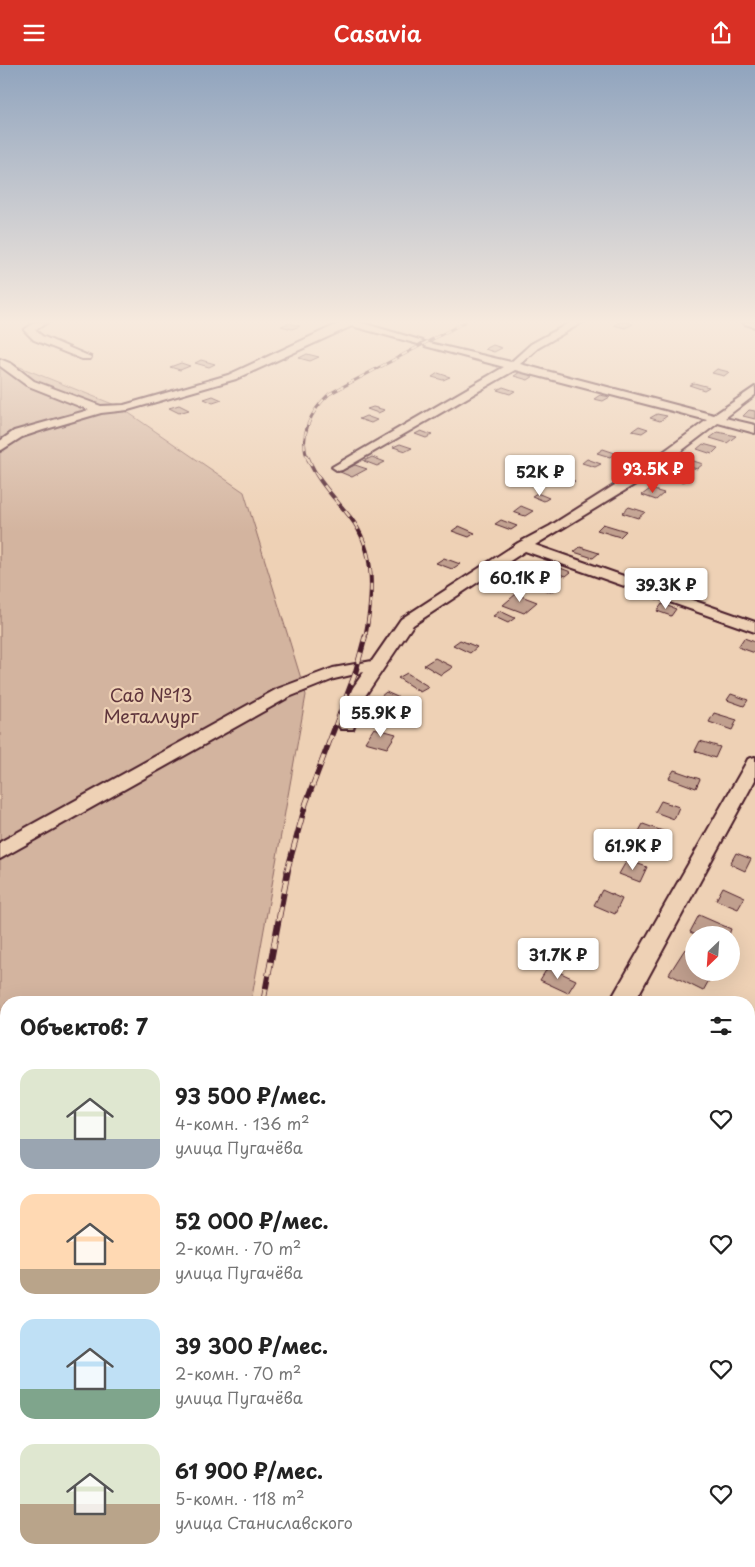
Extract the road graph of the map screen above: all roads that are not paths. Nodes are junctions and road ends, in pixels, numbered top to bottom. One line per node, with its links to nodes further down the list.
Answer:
1 (54, 392): 6 (street)
2 (186, 392): 6 (street)
3 (467, 392): 10 (street)
4 (612, 392): 7 (street)
5 (752, 392): 7 (street)
6 (100, 410): 9 (street)
7 (716, 419): 8 (street); 11 (street)
8 (755, 429)
9 (0, 447)
10 (338, 467)
11 (523, 546): 12 (street); 13 (street)
12 (755, 627)
13 (375, 666): 14 (street); 16 (street)
14 (347, 725)
15 (755, 763): 17 (street)
16 (0, 851)
17 (625, 996)

